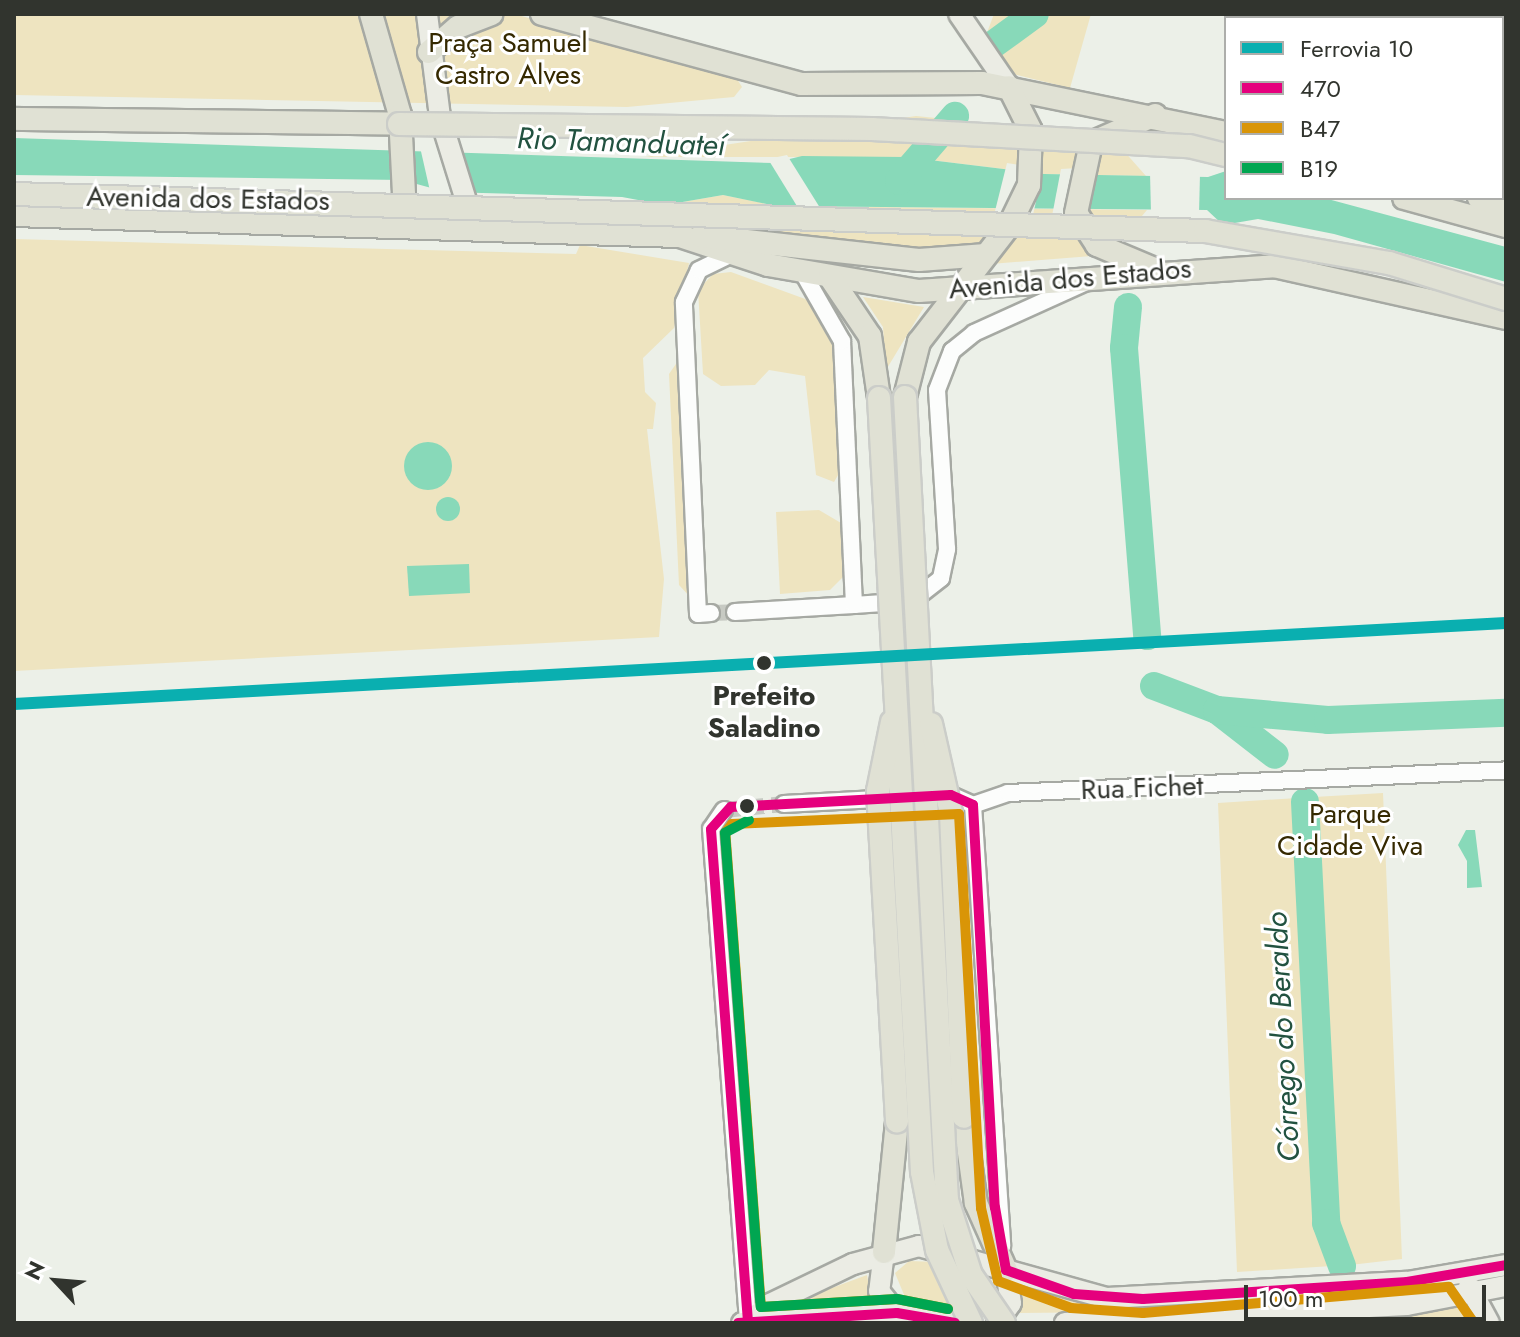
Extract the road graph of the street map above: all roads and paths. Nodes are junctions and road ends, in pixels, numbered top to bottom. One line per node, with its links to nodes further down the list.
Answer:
1 (371, 14): 17 (highway)
2 (427, 14): 6 (main road)
3 (492, 14): 6 (highway)
4 (542, 14): 7 (highway)
5 (969, 18): 8 (main road)
6 (429, 52): 19 (main road)
7 (946, 82): 8 (highway); 10 (highway)
8 (1009, 87): 9 (highway); 10 (highway)
9 (1155, 115): 12 (highway); 23 (highway)
10 (1027, 116): 22 (highway)
11 (14, 119): 13 (highway, bridge)
12 (1224, 132)
13 (1224, 155)
14 (14, 194): 28 (highway, Avenida dos Estados, bridge)
15 (1411, 200): 18 (highway)
16 (14, 215): 17 (highway, Avenida dos Estados)
17 (395, 225): 19 (highway, Avenida dos Estados)
18 (1506, 226)
19 (474, 228): 20 (highway, Avenida dos Estados)
20 (680, 236): 21 (highway, Avenida dos Estados); 22 (highway)
21 (732, 254): 24 (highway, Avenida dos Estados); 32 (street)
22 (986, 255): 27 (highway)
23 (1159, 270): 26 (highway, Avenida dos Estados); 29 (highway, Avenida dos Estados)
24 (803, 273): 25 (highway, Avenida dos Estados); 30 (street)
25 (830, 277): 27 (highway, Avenida dos Estados); 34 (highway, bridge)
26 (1087, 281): 27 (highway, Avenida dos Estados); 30 (street)
27 (959, 292): 33 (highway, bridge)
28 (1506, 299)
29 (1506, 318)
30 (854, 605): 31 (street)
31 (735, 612)
32 (711, 613)
33 (922, 693): 41 (highway, bridge); 52 (highway, bridge)
34 (898, 694): 39 (highway, bridge); 50 (highway, bridge)
35 (1506, 770): 37 (street, Rua Fichet)
36 (784, 804): 37 (street)
37 (973, 805): 41 (street)
38 (724, 810): 46 (street)
39 (884, 1252): 41 (main road); 45 (main road); 46 (main road)
40 (1506, 1265): 42 (main road)
41 (1006, 1270): 42 (main road); 51 (main road)
42 (1454, 1273): 44 (main road)
43 (1506, 1286): 44 (main road)
44 (1477, 1294): 53 (main road); 54 (main road)
45 (897, 1313): 46 (main road); 47 (main road)
46 (748, 1322): 48 (main road)
47 (944, 1322): 49 (main road)
48 (738, 1323)
49 (955, 1323)
50 (971, 1323)
51 (997, 1323)
52 (1004, 1323)
53 (1065, 1323)
54 (1489, 1323)

